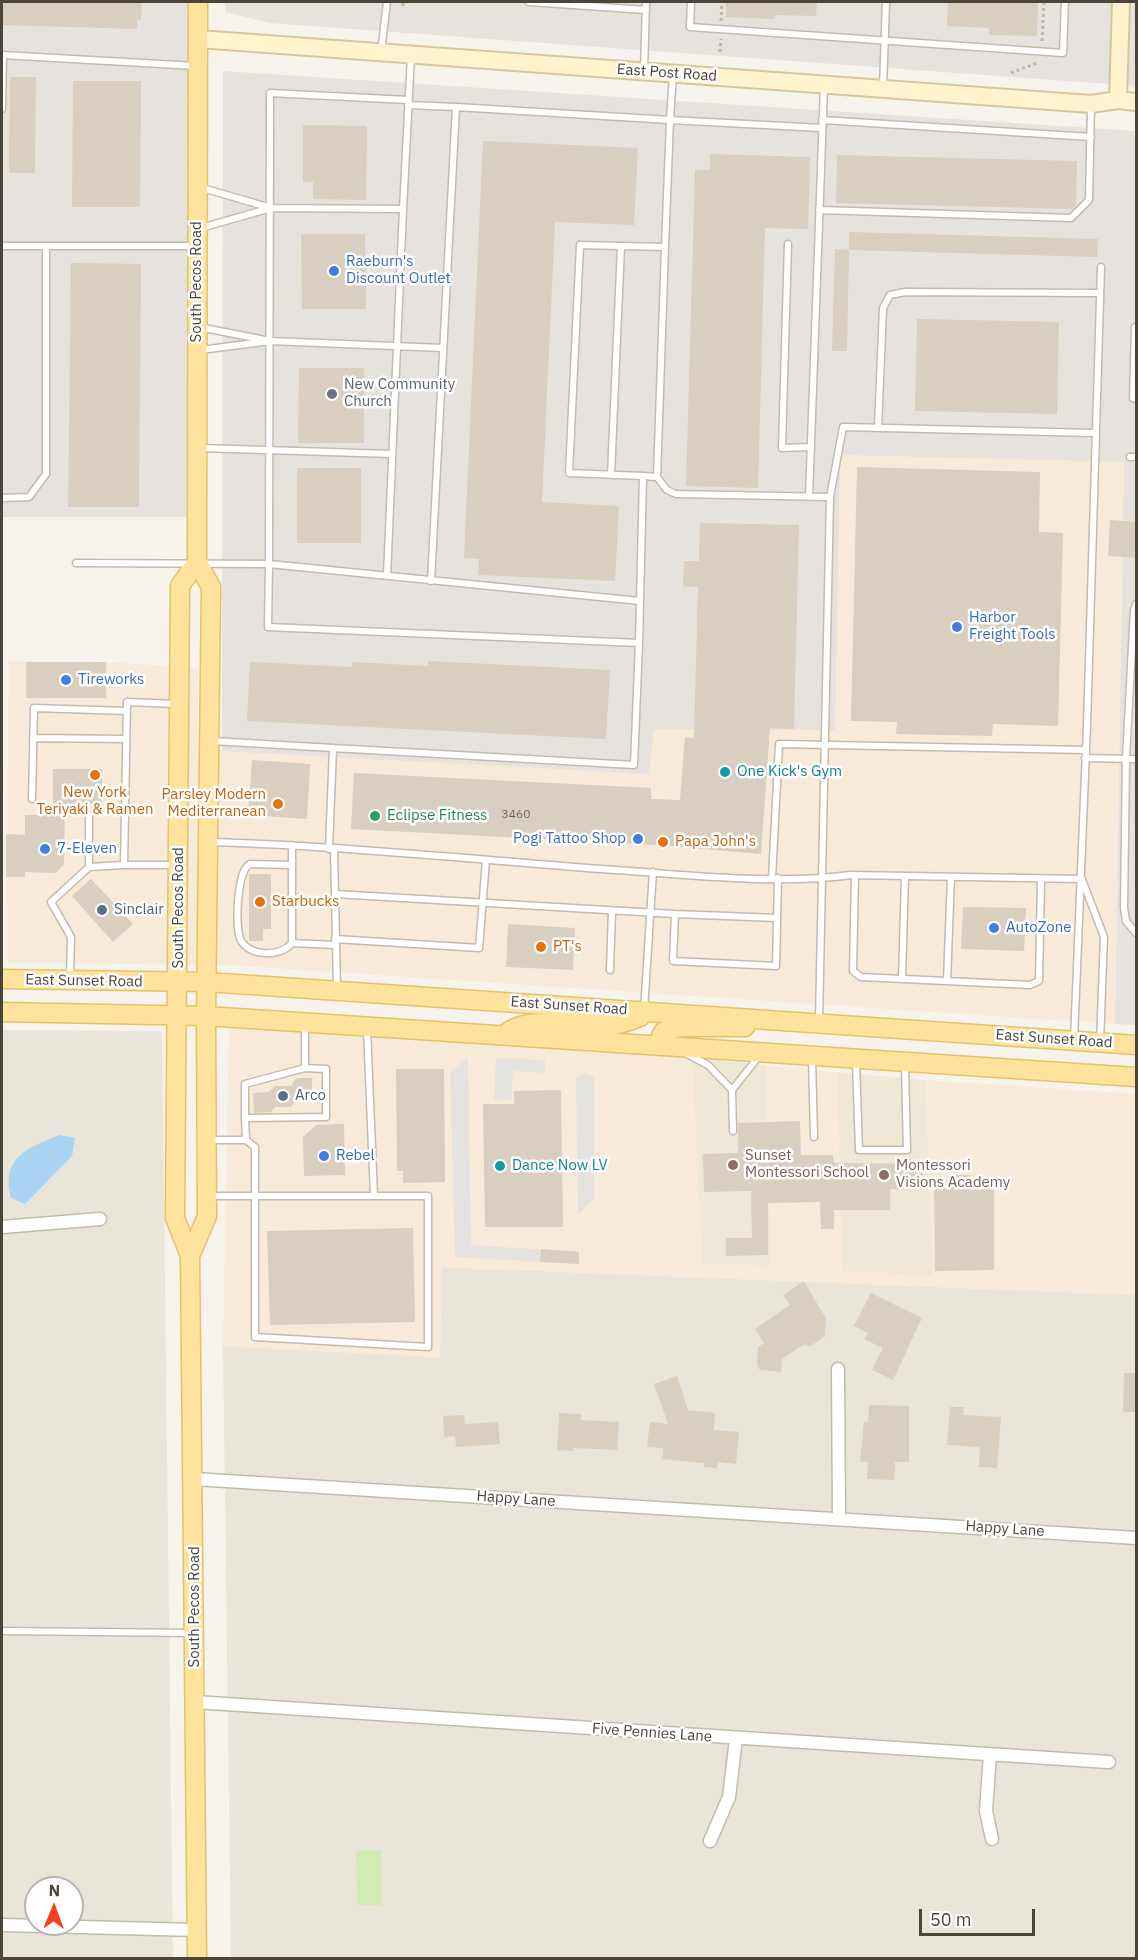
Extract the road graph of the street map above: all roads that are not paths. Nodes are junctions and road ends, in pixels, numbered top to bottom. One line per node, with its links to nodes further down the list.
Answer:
1 (198, 2): 10 (main road, South Pecos Road)
2 (387, 2): 12 (lane)
3 (529, 2): 9 (lane)
4 (646, 2): 9 (lane)
5 (691, 2): 11 (lane)
6 (886, 2): 11 (lane)
7 (1065, 2): 11 (lane)
8 (1121, 2): 20 (street)
9 (646, 10): 16 (lane)
10 (198, 39): 12 (street, East Post Road); 15 (main road, South Pecos Road)
11 (885, 42): 19 (lane)
12 (381, 52): 13 (street, East Post Road)
13 (411, 54): 16 (street, East Post Road); 21 (lane)
14 (2, 55): 15 (lane); 25 (lane)
15 (198, 66): 30 (main road, South Pecos Road)
16 (644, 71): 17 (street, East Post Road)
17 (673, 73): 18 (street, East Post Road); 26 (lane)
18 (824, 84): 19 (street, East Post Road); 27 (lane)
19 (884, 89): 23 (street, East Post Road)
20 (1118, 100): 22 (street, East Post Road); 23 (street, East Post Road)
21 (408, 102): 24 (lane); 31 (lane); 32 (lane)
22 (1137, 102)
23 (1091, 104): 29 (lane)
24 (456, 107): 26 (lane); 46 (lane)
25 (2, 109)
26 (670, 120): 28 (lane); 39 (lane)
27 (822, 120): 28 (lane); 29 (lane)
28 (822, 128): 33 (lane)
29 (1091, 136): 33 (lane)
30 (198, 187): 31 (lane); 34 (main road, South Pecos Road)
31 (271, 208): 32 (lane); 34 (lane); 44 (lane)
32 (403, 209): 45 (lane)
33 (819, 210): 51 (lane)
34 (197, 237): 37 (lane); 42 (main road, South Pecos Road)
35 (788, 244): 51 (lane)
36 (2, 246): 37 (lane)
37 (46, 246): 60 (lane)
38 (621, 246): 39 (lane); 55 (lane); 55 (lane)
39 (665, 247): 57 (lane)
40 (1101, 267): 41 (lane)
41 (1100, 293): 49 (lane); 50 (lane)
42 (197, 327): 44 (lane); 47 (main road, South Pecos Road)
43 (1135, 327): 48 (lane)
44 (270, 341): 45 (lane); 47 (lane); 53 (lane)
45 (397, 345): 46 (lane); 54 (lane)
46 (443, 348): 65 (lane)
47 (197, 350): 52 (main road, South Pecos Road)
48 (1137, 399)
49 (878, 428): 50 (lane); 59 (lane)
50 (1094, 433): 76 (lane)
51 (811, 447): 58 (lane)
52 (197, 448): 53 (lane); 61 (main road, South Pecos Road)
53 (270, 451): 54 (lane); 63 (lane)
54 (392, 454): 64 (lane)
55 (611, 475): 56 (lane)
56 (643, 476): 57 (lane); 66 (lane)
57 (657, 477): 58 (lane)
58 (809, 497): 59 (lane)
59 (830, 497): 74 (lane)
60 (2, 498)
61 (197, 562): 62 (lane); 63 (lane); 69 (main road, South Pecos Road); 73 (main road, South Pecos Road)
62 (76, 563)
63 (269, 564): 64 (lane); 68 (lane)
64 (387, 576): 65 (lane)
65 (431, 581): 66 (lane)
66 (640, 601): 68 (lane)
67 (1137, 604): 77 (lane)
68 (639, 643): 75 (lane)
69 (180, 704): 70 (lane); 86 (main road, South Pecos Road)
70 (126, 711): 71 (lane); 72 (lane)
71 (33, 738): 72 (lane); 79 (lane)
72 (125, 739): 85 (lane)
73 (210, 741): 75 (lane); 81 (main road, South Pecos Road)
74 (824, 744): 76 (lane); 93 (lane); 94 (lane)
75 (333, 748): 83 (lane)
76 (1086, 754): 77 (lane); 96 (lane)
77 (1126, 758): 78 (lane); 103 (lane)
78 (1137, 759)
79 (32, 799)
80 (89, 815): 88 (lane)
81 (209, 842): 82 (lane); 112 (main road, South Pecos Road)
82 (292, 845): 83 (lane); 87 (lane)
83 (332, 849): 84 (lane); 97 (lane)
84 (486, 860): 89 (lane); 98 (lane)
85 (124, 864): 86 (lane); 88 (lane)
86 (179, 865): 111 (main road, South Pecos Road)
87 (292, 865): 105 (lane); 105 (lane)
88 (89, 867): 109 (lane)
89 (653, 872): 93 (lane); 100 (lane)
90 (855, 875): 91 (lane); 94 (lane); 108 (lane)
91 (905, 876): 92 (lane); 108 (lane)
92 (951, 877): 95 (lane); 110 (lane)
93 (775, 878): 94 (lane); 102 (lane)
94 (821, 879): 119 (lane)
95 (1041, 879): 96 (lane); 110 (lane)
96 (1082, 879): 123 (lane); 124 (lane)
97 (335, 894): 98 (lane); 104 (lane)
98 (483, 903): 99 (lane); 104 (lane)
99 (612, 911): 100 (lane); 106 (lane)
100 (650, 913): 101 (lane); 114 (lane)
101 (675, 914): 102 (lane); 102 (lane)
102 (777, 918)
103 (1137, 933)
104 (335, 942): 105 (lane); 113 (lane)
105 (292, 943)
106 (609, 970)
107 (2, 979): 109 (main road, East Sunset Road)
108 (902, 979): 110 (lane)
109 (70, 980): 111 (main road, East Sunset Road)
110 (947, 981)
111 (178, 982): 112 (main road, East Sunset Road); 116 (main road, South Pecos Road)
112 (207, 982): 113 (main road, East Sunset Road); 117 (main road, South Pecos Road)
113 (337, 990): 114 (main road, East Sunset Road)
114 (644, 1010): 118 (main road, East Sunset Road); 122 (main road)
115 (2, 1012): 116 (main road)
116 (177, 1016): 117 (main road); 146 (main road, South Pecos Road)
117 (206, 1016): 120 (main road); 139 (main road, South Pecos Road)
118 (765, 1018): 119 (main road, East Sunset Road); 126 (main road)
119 (819, 1022): 123 (main road, East Sunset Road)
120 (305, 1023): 121 (main road); 131 (lane)
121 (367, 1027): 122 (main road); 143 (lane)
122 (505, 1036): 126 (main road)
123 (1074, 1040): 124 (main road, East Sunset Road); 132 (main road)
124 (1100, 1042): 125 (main road, East Sunset Road); 133 (main road)
125 (1137, 1045)
126 (660, 1046): 127 (main road); 135 (lane)
127 (762, 1052): 128 (main road); 135 (lane)
128 (812, 1056): 129 (main road); 138 (lane)
129 (856, 1058): 130 (main road); 130 (lane)
130 (905, 1062): 132 (main road)
131 (306, 1068): 136 (lane); 136 (lane)
132 (1073, 1072): 133 (main road)
133 (1099, 1074): 134 (main road)
134 (1137, 1077)
135 (732, 1090): 137 (lane)
136 (245, 1118): 140 (lane)
137 (733, 1131)
138 (814, 1137)
139 (207, 1140): 140 (lane); 141 (main road, South Pecos Road)
140 (246, 1140): 142 (lane)
141 (207, 1196): 142 (lane); 146 (main road, South Pecos Road)
142 (254, 1196): 143 (lane); 143 (lane)
143 (374, 1196)
144 (100, 1219): 145 (street)
145 (2, 1227)
146 (190, 1256): 148 (main road, South Pecos Road)
147 (838, 1369): 149 (street)
148 (194, 1479): 149 (street, Happy Lane); 152 (main road, South Pecos Road)
149 (838, 1519): 150 (street, Happy Lane)
150 (1137, 1538)
151 (2, 1631): 152 (lane)
152 (195, 1633): 153 (main road, South Pecos Road)
153 (195, 1702): 154 (street, Five Pennies Lane); 160 (main road, South Pecos Road)
154 (736, 1739): 155 (street, Five Pennies Lane); 158 (street)
155 (990, 1755): 156 (street, Five Pennies Lane); 157 (street)
156 (1109, 1762)
157 (992, 1839)
158 (710, 1841)
159 (2, 1925): 160 (street)
160 (197, 1930): 161 (main road, South Pecos Road)
161 (197, 1959)

